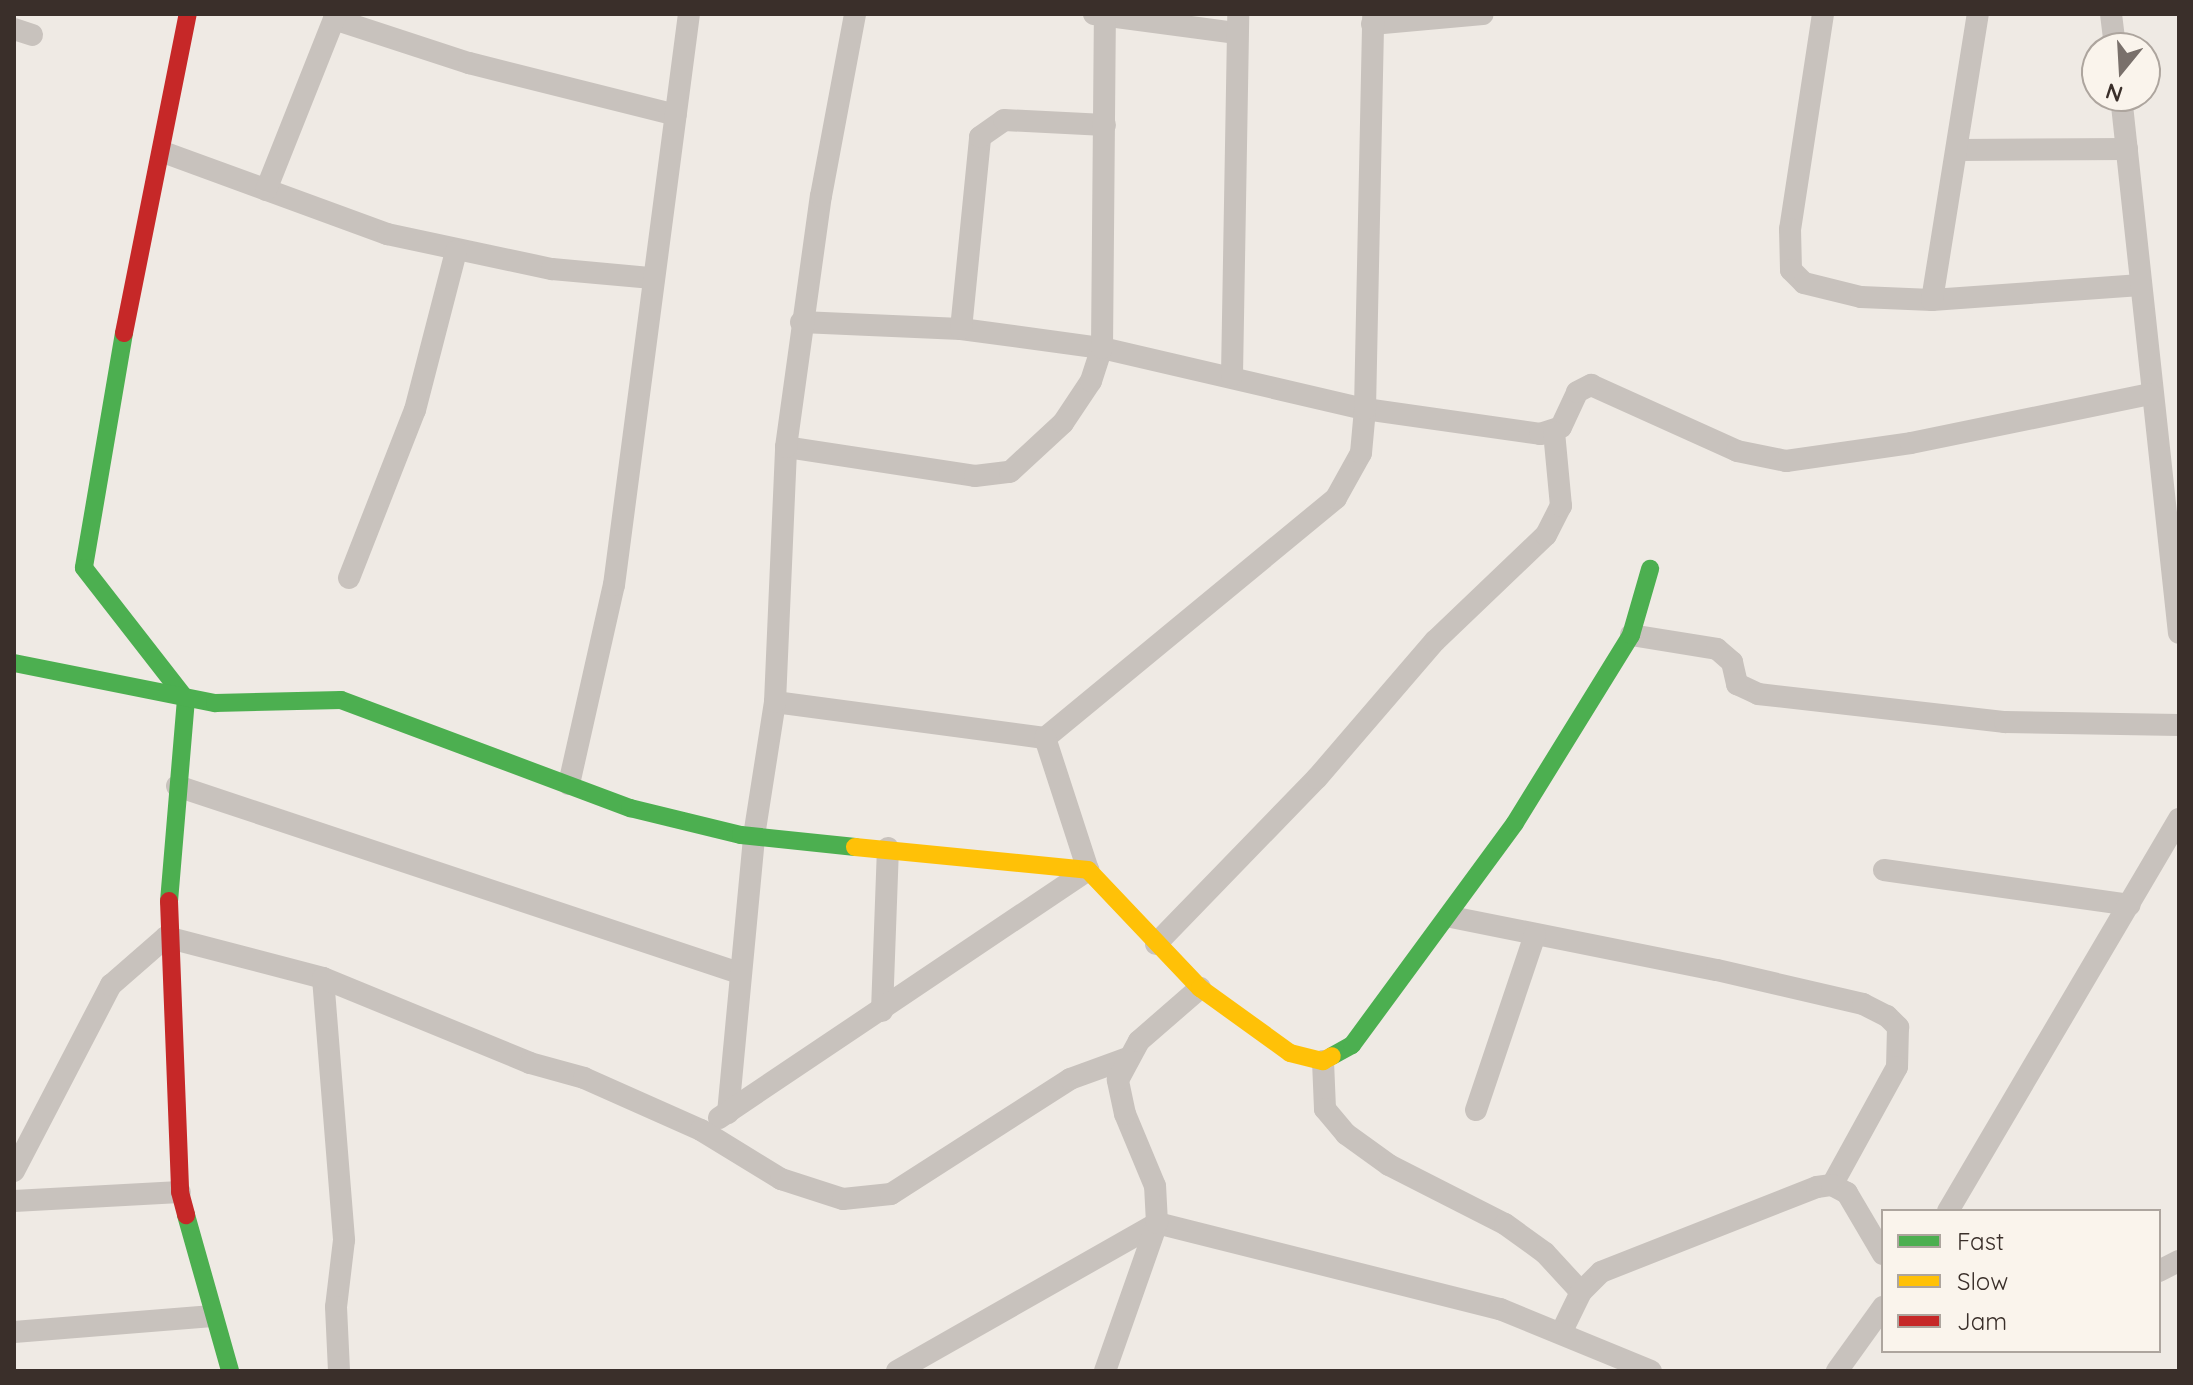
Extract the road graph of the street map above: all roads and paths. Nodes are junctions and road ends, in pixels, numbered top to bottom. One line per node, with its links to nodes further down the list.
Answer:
1 (188, 14): 16 (street)
2 (689, 14): 12 (street)
3 (855, 14): 22 (street)
4 (1483, 14): 9 (street)
5 (1823, 14): 21 (street)
6 (1978, 14): 15 (street)
7 (1100, 15): 10 (street); 13 (street)
8 (335, 16): 12 (street); 17 (street)
9 (1372, 19): 27 (street)
10 (1238, 24): 25 (street)
11 (2123, 112): 14 (street)
12 (676, 115): 19 (street)
13 (1105, 125): 23 (street); 24 (street)
14 (2127, 149): 15 (street); 20 (street)
15 (1959, 150): 21 (street)
16 (163, 152): 17 (street); 35 (street)
17 (266, 190): 18 (street)
18 (456, 251): 19 (street); 31 (street)
19 (650, 278): 39 (street)
20 (2140, 285): 21 (street); 26 (street)
21 (1932, 300)
22 (801, 322): 23 (street); 29 (street)
23 (961, 329): 24 (street)
24 (1102, 348): 25 (street); 29 (street)
25 (1232, 375): 27 (street)
26 (2150, 394): 28 (street); 32 (street)
27 (1365, 409): 28 (street); 38 (street)
28 (1554, 432): 50 (street)
29 (786, 447): 36 (street)
30 (1650, 569): 33 (street)
31 (349, 578)
32 (2179, 633)
33 (1631, 635): 37 (street); 47 (street)
34 (14, 663): 35 (street)
35 (186, 699): 39 (street); 40 (street)
36 (775, 702): 38 (street); 42 (street)
37 (2179, 725)
38 (1045, 738): 44 (street)
39 (569, 784): 42 (street)
40 (177, 786): 49 (street); 51 (street)
41 (2179, 819): 46 (street)
42 (754, 836): 43 (street); 51 (street)
43 (888, 848): 44 (street); 54 (street)
44 (1088, 870): 50 (street); 54 (street)
45 (1884, 870): 46 (street)
46 (2130, 905): 64 (street)
47 (1451, 917): 48 (street); 56 (street)
48 (1535, 935): 57 (street); 61 (street)
49 (166, 937): 52 (street); 60 (street); 62 (street)
50 (1156, 944): 53 (street)
51 (739, 973): 58 (street)
52 (323, 978): 59 (street); 75 (street)
53 (1200, 988): 55 (street); 56 (street)
54 (882, 1011): 58 (street)
55 (1125, 1059): 59 (street); 65 (street)
56 (1323, 1061): 69 (street)
57 (1476, 1110)
58 (728, 1113): 59 (street)
59 (701, 1130)
60 (14, 1171)
61 (1832, 1185): 66 (street); 69 (street)
62 (180, 1192): 63 (street); 71 (street)
63 (14, 1201)
64 (1952, 1204)
65 (1157, 1223): 72 (street); 76 (street); 77 (street)
66 (1881, 1251)
67 (2179, 1261): 68 (street)
68 (2161, 1270)
69 (1581, 1292): 72 (street)
70 (1881, 1310): 79 (street)
71 (212, 1316): 73 (street); 74 (street)
72 (1562, 1331): 78 (street)
73 (14, 1332)
74 (230, 1371)
75 (339, 1371)
76 (897, 1371)
77 (1105, 1371)
78 (1651, 1371)
79 (1837, 1371)

